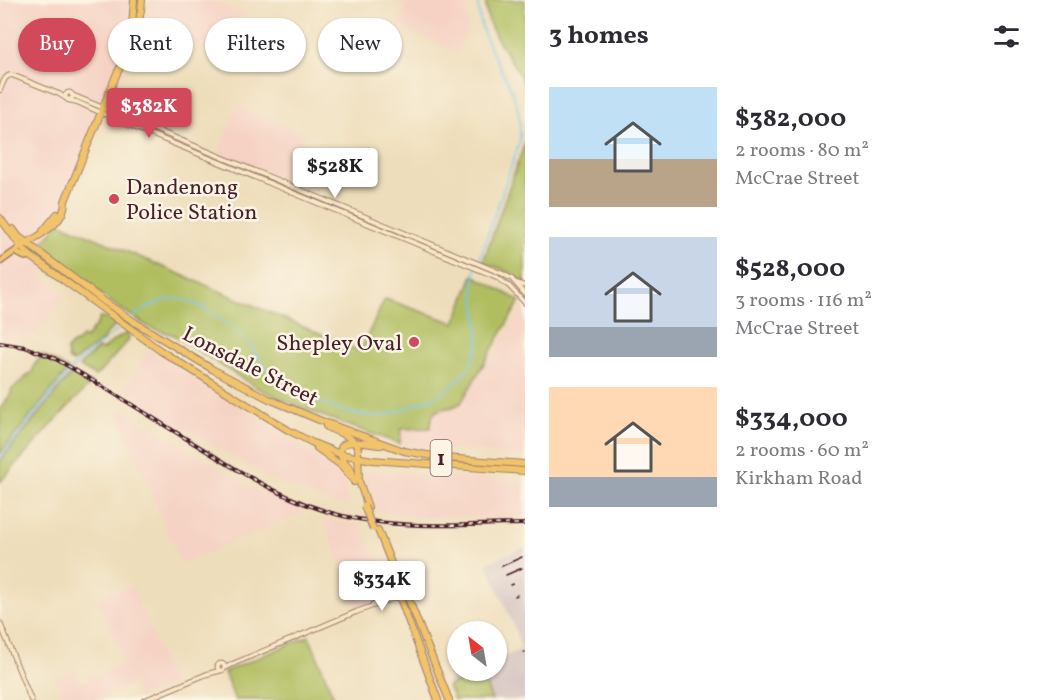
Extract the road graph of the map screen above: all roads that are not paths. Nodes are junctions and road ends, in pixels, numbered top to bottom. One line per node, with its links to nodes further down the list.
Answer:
1 (134, 0): 3 (highway)
2 (142, 0): 3 (highway)
3 (136, 11): 8 (highway)
4 (0, 90): 5 (main road)
5 (59, 94): 6 (main road); 7 (main road)
6 (70, 94): 7 (main road); 8 (main road)
7 (67, 99): 9 (main road)
8 (103, 107): 9 (main road); 10 (highway); 17 (main road); 17 (main road)
9 (92, 109): 10 (main road)
10 (97, 122): 13 (highway)
11 (0, 212): 14 (highway, Lonsdale Street / 1)
12 (0, 218): 14 (highway, Lonsdale Street / 1)
13 (41, 233): 14 (highway); 15 (highway)
14 (21, 247): 15 (highway, Lonsdale Street / 1); 16 (main road); 22 (highway, Lonsdale Street / 1)
15 (35, 250): 22 (highway, Lonsdale Street / 1)
16 (0, 262)
17 (470, 263): 18 (main road)
18 (485, 269): 19 (main road); 20 (main road)
19 (511, 288): 20 (main road); 21 (main road)
20 (524, 290)
21 (525, 303)
22 (121, 318): 23 (highway, Lonsdale Street / 1); 24 (highway, Lonsdale Street / 1)
23 (145, 328): 24 (highway); 25 (highway, Lonsdale Street / 1)
24 (137, 333): 26 (highway, Lonsdale Street / 1)
25 (239, 384): 26 (highway); 27 (highway, Lonsdale Street / 1)
26 (232, 395): 29 (highway, Lonsdale Street / 1)
27 (324, 422): 28 (highway); 30 (highway, Lonsdale Street / 1)
28 (355, 442): 30 (highway); 31 (highway); 32 (highway)
29 (313, 443): 31 (highway, Lonsdale Street / 1); 37 (highway)
30 (384, 445): 35 (highway, Lonsdale Street / 1)
31 (340, 453): 32 (highway, Lonsdale Street / 1); 37 (highway)
32 (358, 458): 33 (highway, Lonsdale Street / 1); 37 (highway)
33 (372, 460): 35 (highway, Lonsdale Street / 1); 37 (highway)
34 (525, 464): 35 (highway, Lonsdale Street / 1)
35 (499, 466): 36 (highway, Lonsdale Street / 1)
36 (525, 471)
37 (356, 479): 38 (highway, bridge)
38 (401, 594): 40 (highway); 41 (highway); 43 (main road)
39 (0, 623): 42 (main road)
40 (432, 659): 41 (highway); 45 (highway)
41 (424, 662): 44 (highway)
42 (31, 700)
43 (145, 700)
44 (438, 700)
45 (449, 700)

